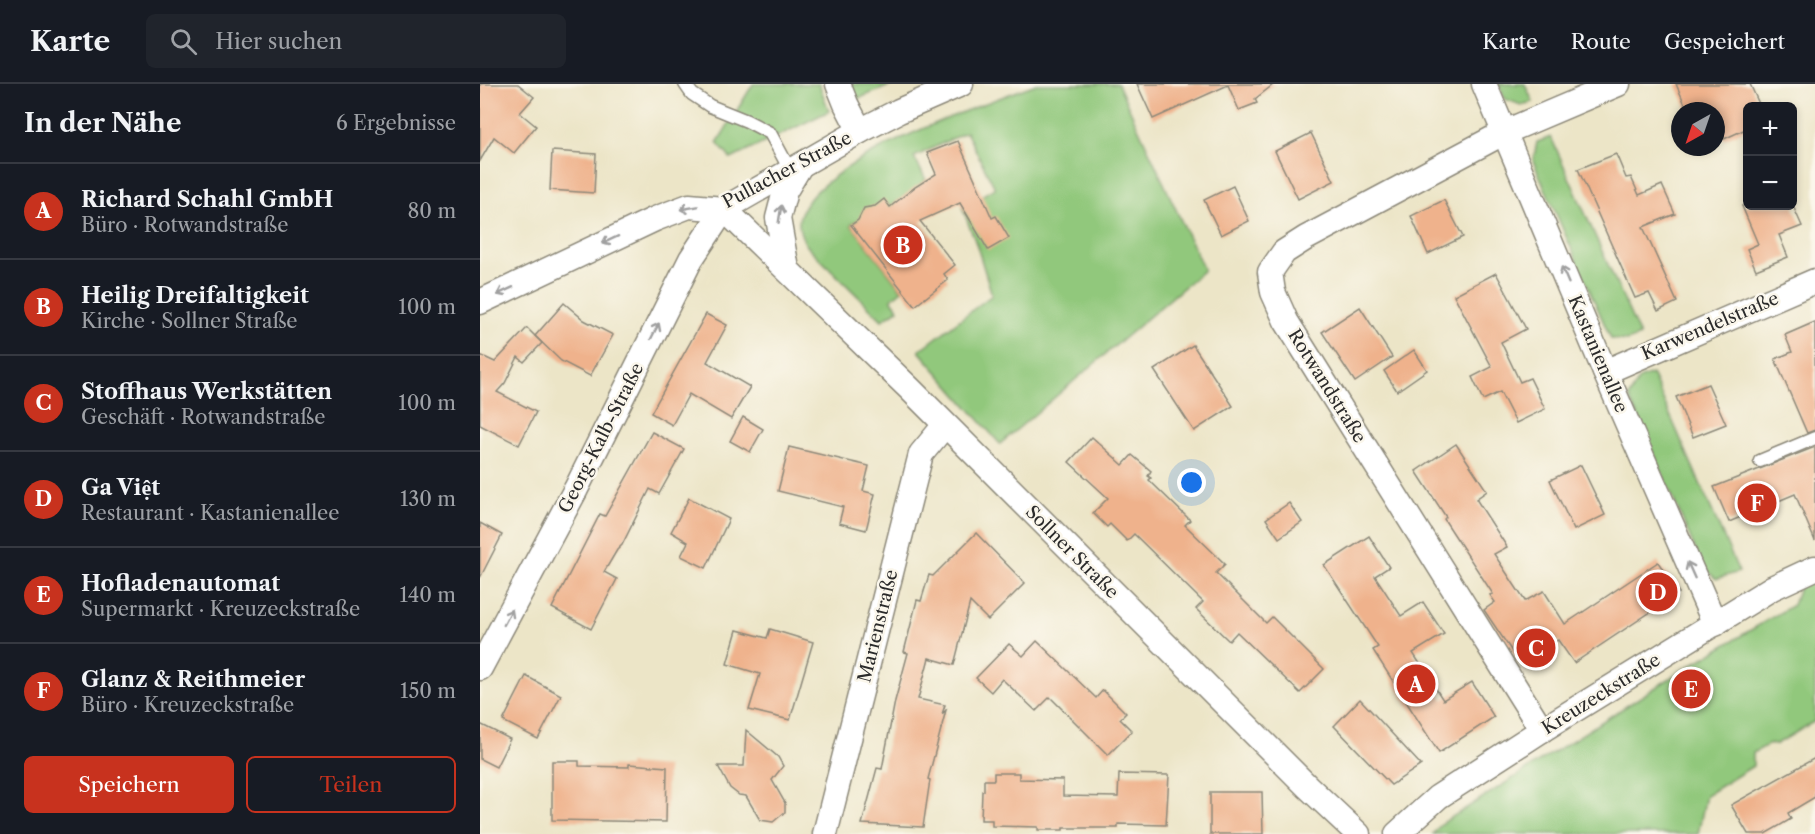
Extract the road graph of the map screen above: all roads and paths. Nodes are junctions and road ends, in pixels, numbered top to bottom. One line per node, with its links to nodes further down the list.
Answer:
1 (685, 84): 8 (lane)
2 (838, 84): 6 (street)
3 (961, 84): 6 (street, Pullacher Straße)
4 (1484, 84): 7 (street, Kastanienallee)
5 (1618, 84): 7 (street)
6 (860, 131): 8 (street, Pullacher Straße)
7 (1505, 132): 13 (street, Kastanienallee, one-way to 7); 20 (street, Rotwandstraße)
8 (796, 167): 9 (street, Pullacher Straße); 10 (street, one-way to 8)
9 (724, 209): 10 (street, Sollner Straße); 12 (street, Pullacher Straße, one-way to 12); 19 (street, Georg-Kalb-Straße, one-way to 9)
10 (787, 269): 14 (street, Sollner Straße)
11 (1815, 281): 13 (street, Karwendelstraße)
12 (480, 302)
13 (1605, 372): 18 (street, Kastanienallee, one-way to 13)
14 (945, 425): 21 (street, Marienstraße); 22 (street, Sollner Straße)
15 (1815, 438): 16 (lane)
16 (1760, 461)
17 (1815, 568): 18 (street, Kreuzeckstraße)
18 (1715, 624): 20 (street, Kreuzeckstraße)
19 (480, 668)
20 (1542, 730): 23 (street, Kreuzeckstraße)
21 (825, 834)
22 (1358, 834)
23 (1397, 834)

